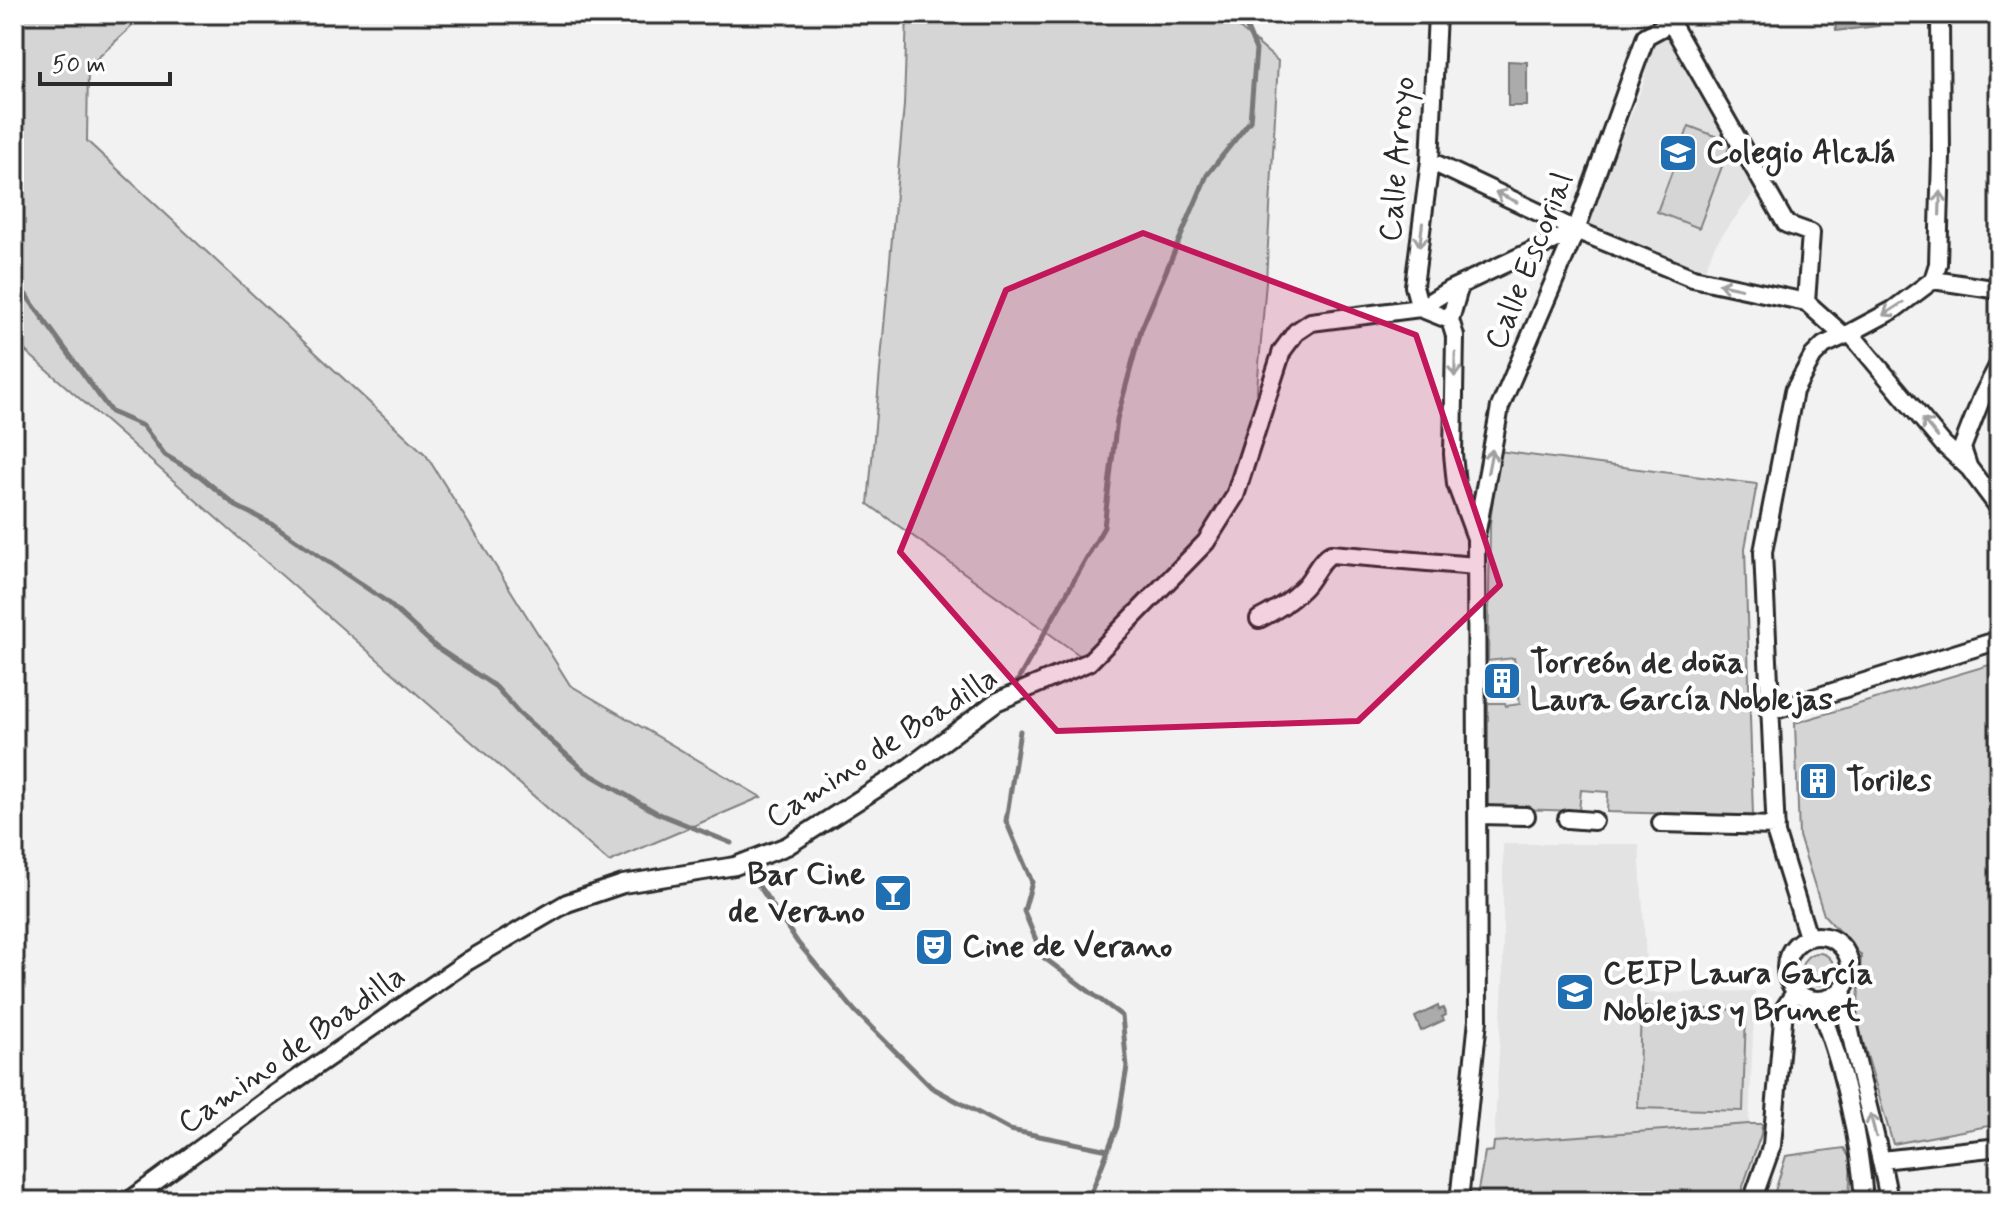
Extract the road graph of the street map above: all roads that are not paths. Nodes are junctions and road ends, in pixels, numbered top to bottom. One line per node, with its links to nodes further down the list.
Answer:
1 (1437, 14): 4 (street, Calle Arroyo)
2 (1940, 14): 6 (street, one-way to 2)
3 (1668, 19): 5 (street, Calle Escorial); 9 (street)
4 (1430, 161): 5 (street, one-way to 4); 10 (street, Calle Arroyo, one-way to 10)
5 (1576, 230): 7 (street); 9 (street, one-way to 5); 16 (street, Calle Escorial, one-way to 5)
6 (1933, 280): 8 (street); 12 (street, one-way to 12)
7 (1460, 285): 10 (street); 11 (street)
8 (1999, 290)
9 (1806, 302): 12 (street)
10 (1420, 308): 11 (street); 33 (street, Camino de Boadilla)
11 (1450, 320): 16 (street, one-way to 16)
12 (1847, 335): 14 (street, one-way to 12); 20 (street)
13 (1999, 364): 14 (street)
14 (1969, 468): 15 (street)
15 (1999, 508)
16 (1476, 538): 17 (street)
17 (1476, 566): 18 (street); 21 (street)
18 (1259, 619)
19 (1999, 640): 20 (street)
20 (1769, 712): 26 (street)
21 (1478, 815): 22 (street); 34 (street)
22 (1526, 816)
23 (1567, 819): 24 (street)
24 (1594, 821)
25 (1661, 823): 26 (street)
26 (1776, 826): 27 (street)
27 (1808, 937): 28 (street); 29 (street)
28 (1842, 989): 30 (street); 32 (street, one-way to 28)
29 (1796, 991): 30 (street); 35 (street)
30 (1816, 1000): 36 (street)
31 (1999, 1147): 32 (street)
32 (1882, 1160): 37 (street)
33 (129, 1201)
34 (1459, 1201)
35 (1752, 1201)
36 (1864, 1201)
37 (1889, 1201)

